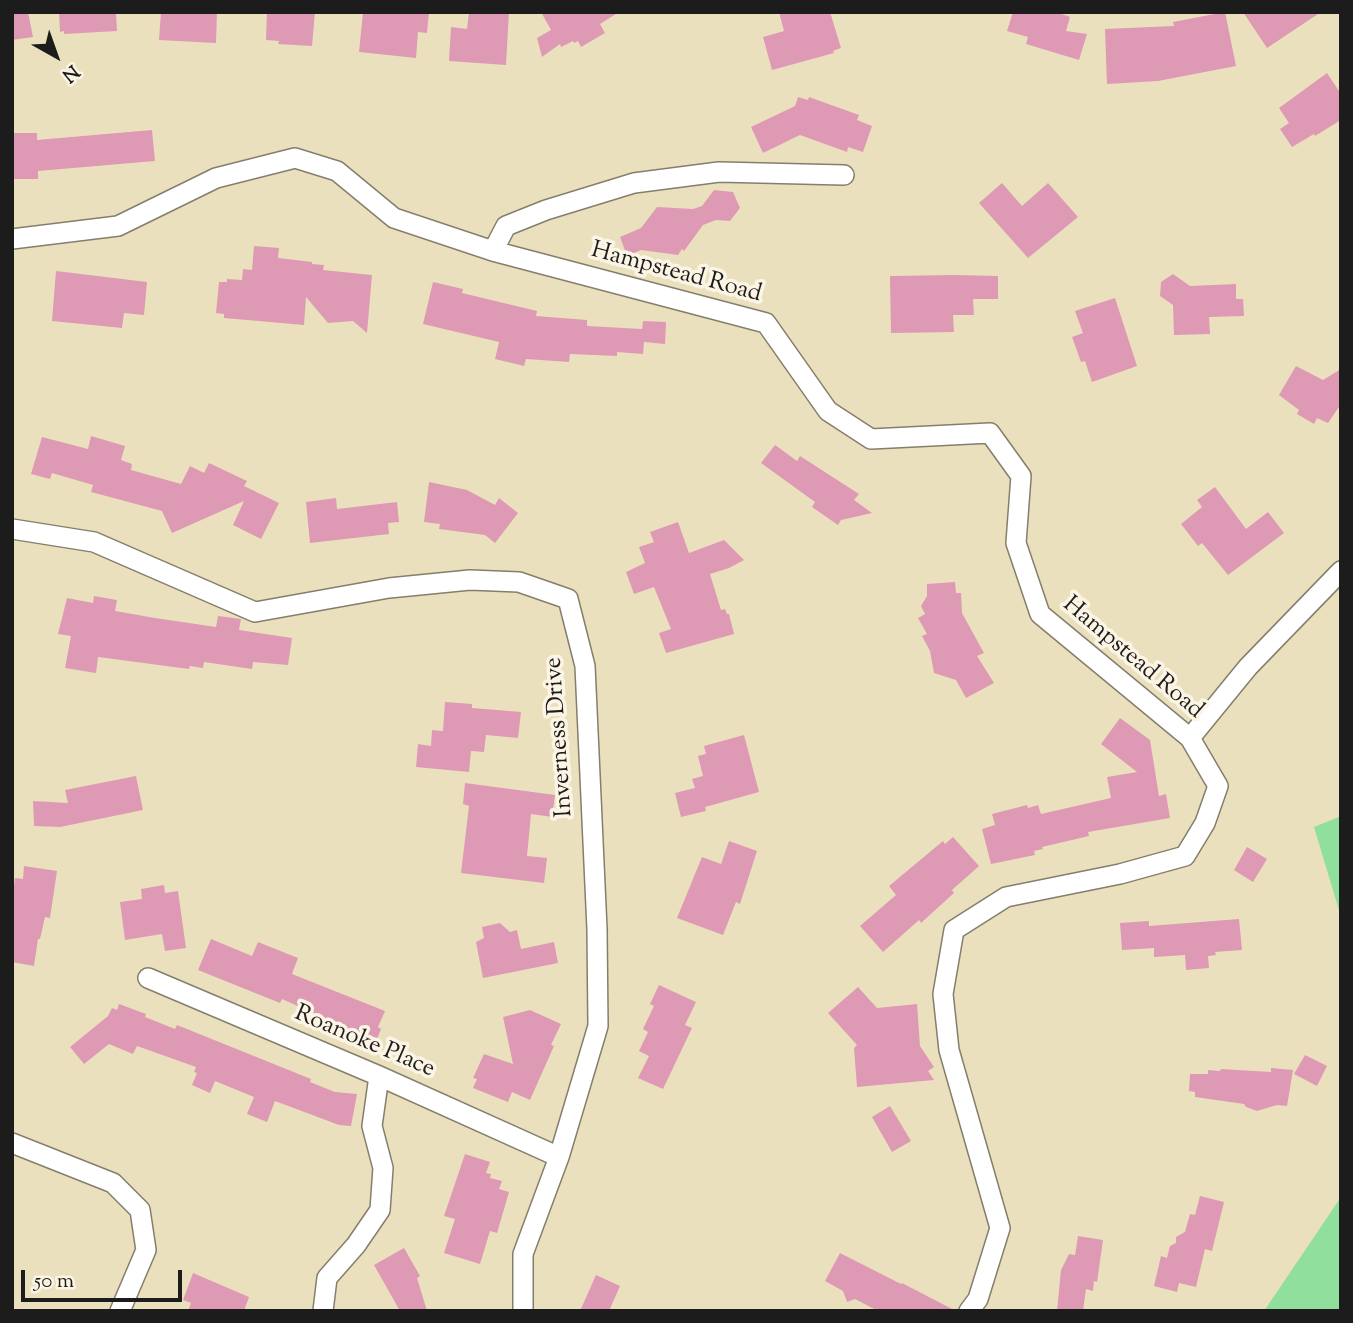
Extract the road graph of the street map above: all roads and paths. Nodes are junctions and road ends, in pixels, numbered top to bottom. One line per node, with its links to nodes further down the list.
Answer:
1 (844, 175): 3 (street)
2 (12, 239): 3 (street, Hampstead Road)
3 (493, 251): 6 (street, Hampstead Road)
4 (12, 529): 10 (street, Inverness Drive)
5 (1341, 571): 6 (street)
6 (1190, 738): 14 (street, Hampstead Road)
7 (148, 978): 8 (street, Roanoke Place)
8 (379, 1076): 10 (street, Roanoke Place); 12 (street)
9 (12, 1143): 11 (street)
10 (559, 1157): 13 (street, Inverness Drive)
11 (120, 1311)
12 (323, 1311)
13 (523, 1311)
14 (969, 1311)

